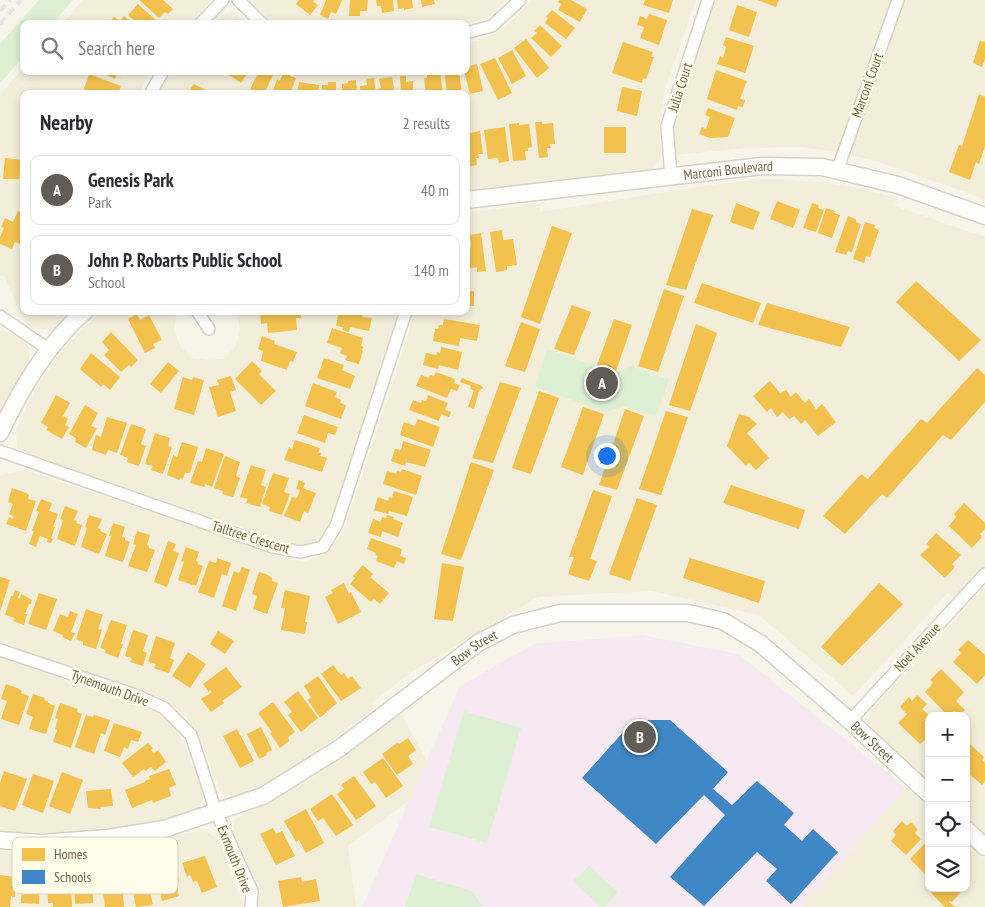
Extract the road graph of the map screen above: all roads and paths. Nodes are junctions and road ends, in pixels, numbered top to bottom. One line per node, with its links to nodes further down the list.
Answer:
1 (223, 0): 6 (street)
2 (238, 0): 7 (street)
3 (520, 0): 8 (street)
4 (708, 0): 12 (street, Julia Court)
5 (898, 0): 11 (street, Marconi Court)
6 (204, 20)
7 (260, 20)
8 (470, 32)
9 (161, 75): 10 (street)
10 (152, 90)
11 (837, 171): 12 (street, Marconi Boulevard); 14 (street, Marconi Boulevard)
12 (671, 176): 13 (street, Marconi Boulevard)
13 (470, 200)
14 (985, 216)
15 (80, 315): 20 (street)
16 (200, 315): 19 (street)
17 (405, 315): 22 (street, Talltree Crescent)
18 (0, 316): 20 (street)
19 (209, 329)
20 (48, 349): 21 (street)
21 (0, 433)
22 (0, 450)
23 (985, 574): 25 (street, Noel Avenue)
24 (0, 650): 27 (street, Tynemouth Drive)
25 (850, 721): 26 (street, Bow Street); 27 (street, Bow Street)
26 (925, 790)
27 (216, 812): 29 (street, Bow Street); 31 (street, Exmouth Drive)
28 (970, 833): 30 (street)
29 (114, 837)
30 (985, 847)
31 (251, 907)

